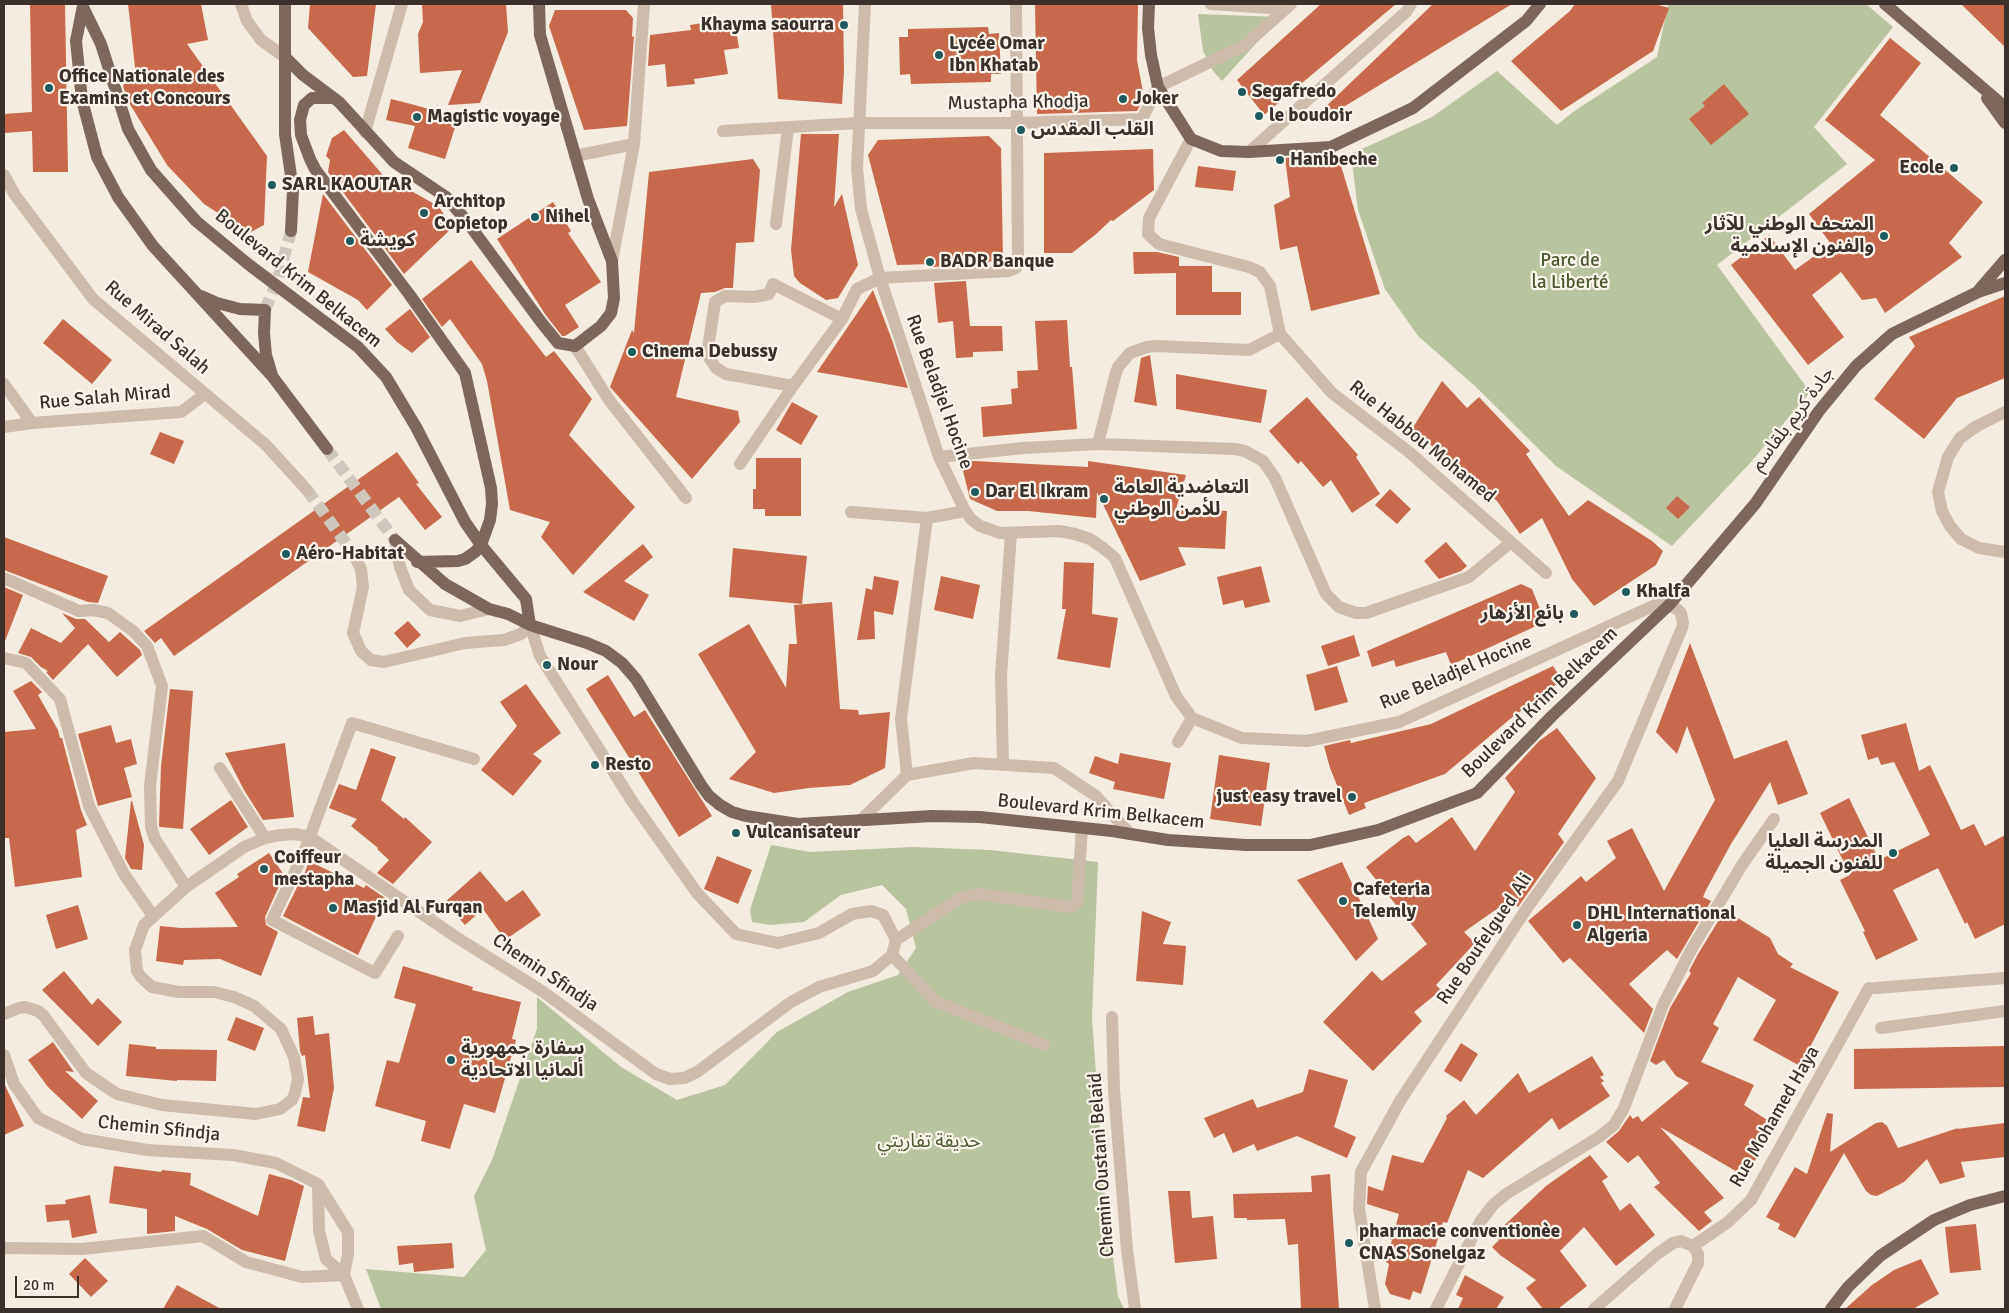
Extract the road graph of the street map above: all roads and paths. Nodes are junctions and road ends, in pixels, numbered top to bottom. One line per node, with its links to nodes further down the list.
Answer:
1 (241, 4): 15 (street)
2 (285, 4): 15 (main road)
3 (402, 4): 25 (street)
4 (539, 4): 29 (main road)
5 (644, 4): 27 (street)
6 (865, 4): 20 (street, Rue Beladjel Hocine)
7 (1016, 4): 21 (street)
8 (1149, 4): 17 (main road)
9 (1210, 4): 14 (street)
10 (1411, 4): 28 (street)
11 (1540, 4): 28 (main road)
12 (1885, 4): 16 (main road)
13 (83, 6): 38 (main road); 61 (main road, Boulevard Krim Belkacem)
14 (1288, 6): 17 (street)
15 (285, 57): 18 (main road); 32 (main road)
16 (1977, 84): 19 (main road); 22 (main road)
17 (1158, 87): 21 (street, Mustapha Khodja); 26 (main road)
18 (334, 98): 25 (main road); 61 (main road)
19 (2005, 107)
20 (858, 123): 21 (street, Mustapha Khodja); 23 (street, Mustapha Khodja); 35 (street, Rue Beladjel Hocine)
21 (1017, 123): 35 (street)
22 (2005, 123)
23 (788, 128): 24 (street, Mustapha Khodja); 31 (street)
24 (723, 131)
25 (365, 132): 41 (main road)
26 (1191, 139): 28 (main road); 40 (street)
27 (634, 144): 29 (street); 33 (street)
28 (1249, 152)
29 (574, 156): 33 (main road)
30 (4, 175): 45 (street, Rue Mirad Salah)
31 (776, 224)
32 (291, 231)
33 (612, 260): 41 (main road)
34 (2005, 260): 37 (main road)
35 (880, 278): 39 (street); 51 (street, Rue Beladjel Hocine)
36 (2005, 282): 37 (main road, جادة كريم بلقاسم)
37 (1978, 292): 67 (main road, جادة كريم بلقاسم)
38 (194, 293): 42 (main road); 42 (main road)
39 (842, 319): 44 (street); 44 (street)
40 (1280, 334): 49 (street); 60 (street, Rue Habbou Mohamed)
41 (575, 346): 54 (street)
42 (272, 376): 50 (main road)
43 (4, 384): 47 (street)
44 (793, 386): 52 (street)
45 (205, 394): 47 (street, Rue Salah Mirad); 53 (street, Rue Mirad Salah)
46 (2005, 412): 62 (street)
47 (32, 423): 48 (street, Rue Salah Mirad)
48 (4, 428)
49 (1098, 444): 51 (street); 60 (street)
50 (327, 449)
51 (939, 457): 55 (street, Rue Beladjel Hocine)
52 (740, 464)
53 (307, 490)
54 (686, 498)
55 (965, 511): 57 (street); 58 (street, Rue Beladjel Hocine)
56 (851, 512): 57 (street)
57 (927, 518): 76 (street)
58 (1011, 533): 71 (street, Rue Beladjel Hocine); 74 (street)
59 (395, 540): 64 (main road, Boulevard Krim Belkacem); 68 (street)
60 (1510, 542): 65 (street, Rue Habbou Mohamed)
61 (481, 544): 64 (main road); 69 (main road, Boulevard Krim Belkacem)
62 (2005, 552)
63 (353, 553): 69 (street)
64 (417, 562): 68 (main road, Boulevard Krim Belkacem)
65 (1546, 574)
66 (4, 578): 83 (street)
67 (1669, 605): 71 (street, Rue Beladjel Hocine); 80 (main road, Boulevard Krim Belkacem); 102 (street, Rue Boufelgued Ali)
68 (489, 609): 69 (main road, Boulevard Krim Belkacem)
69 (530, 625): 78 (main road, Boulevard Krim Belkacem); 86 (street)
70 (4, 658): 84 (street)
71 (1192, 718): 72 (street)
72 (1178, 742)
73 (474, 759): 81 (street)
74 (1003, 764): 76 (street); 80 (street)
75 (220, 768): 82 (street)
76 (907, 775): 78 (street)
77 (1774, 819): 103 (street)
78 (861, 820): 79 (main road, Boulevard Krim Belkacem)
79 (1082, 828): 80 (main road, Boulevard Krim Belkacem); 86 (street)
80 (1130, 834)
81 (310, 837): 82 (street, Chemin Sfindja); 85 (street); 87 (street, Chemin Sfindja)
82 (265, 838): 83 (street, Chemin Sfindja)
83 (186, 886): 84 (street, Chemin Sfindja)
84 (153, 916): 90 (street, Chemin Sfindja)
85 (398, 936)
86 (896, 940): 87 (street)
87 (892, 955): 93 (street)
88 (2005, 978): 97 (street, Rue Mohamed Haya)
89 (2005, 1011): 92 (street)
90 (4, 1014)
91 (1112, 1017): 101 (street, Chemin Oustani Belaid)
92 (1881, 1028)
93 (1044, 1045)
94 (4, 1055): 95 (street, Chemin Sfindja)
95 (318, 1184): 99 (street); 99 (street)
96 (2005, 1196): 106 (main road)
97 (1693, 1246): 104 (street); 105 (street)
98 (4, 1248): 99 (street)
99 (344, 1275): 100 (street)
100 (358, 1309)
101 (1135, 1309)
102 (1375, 1309)
103 (1436, 1309)
104 (1594, 1309)
105 (1675, 1309)
106 (1831, 1309)

